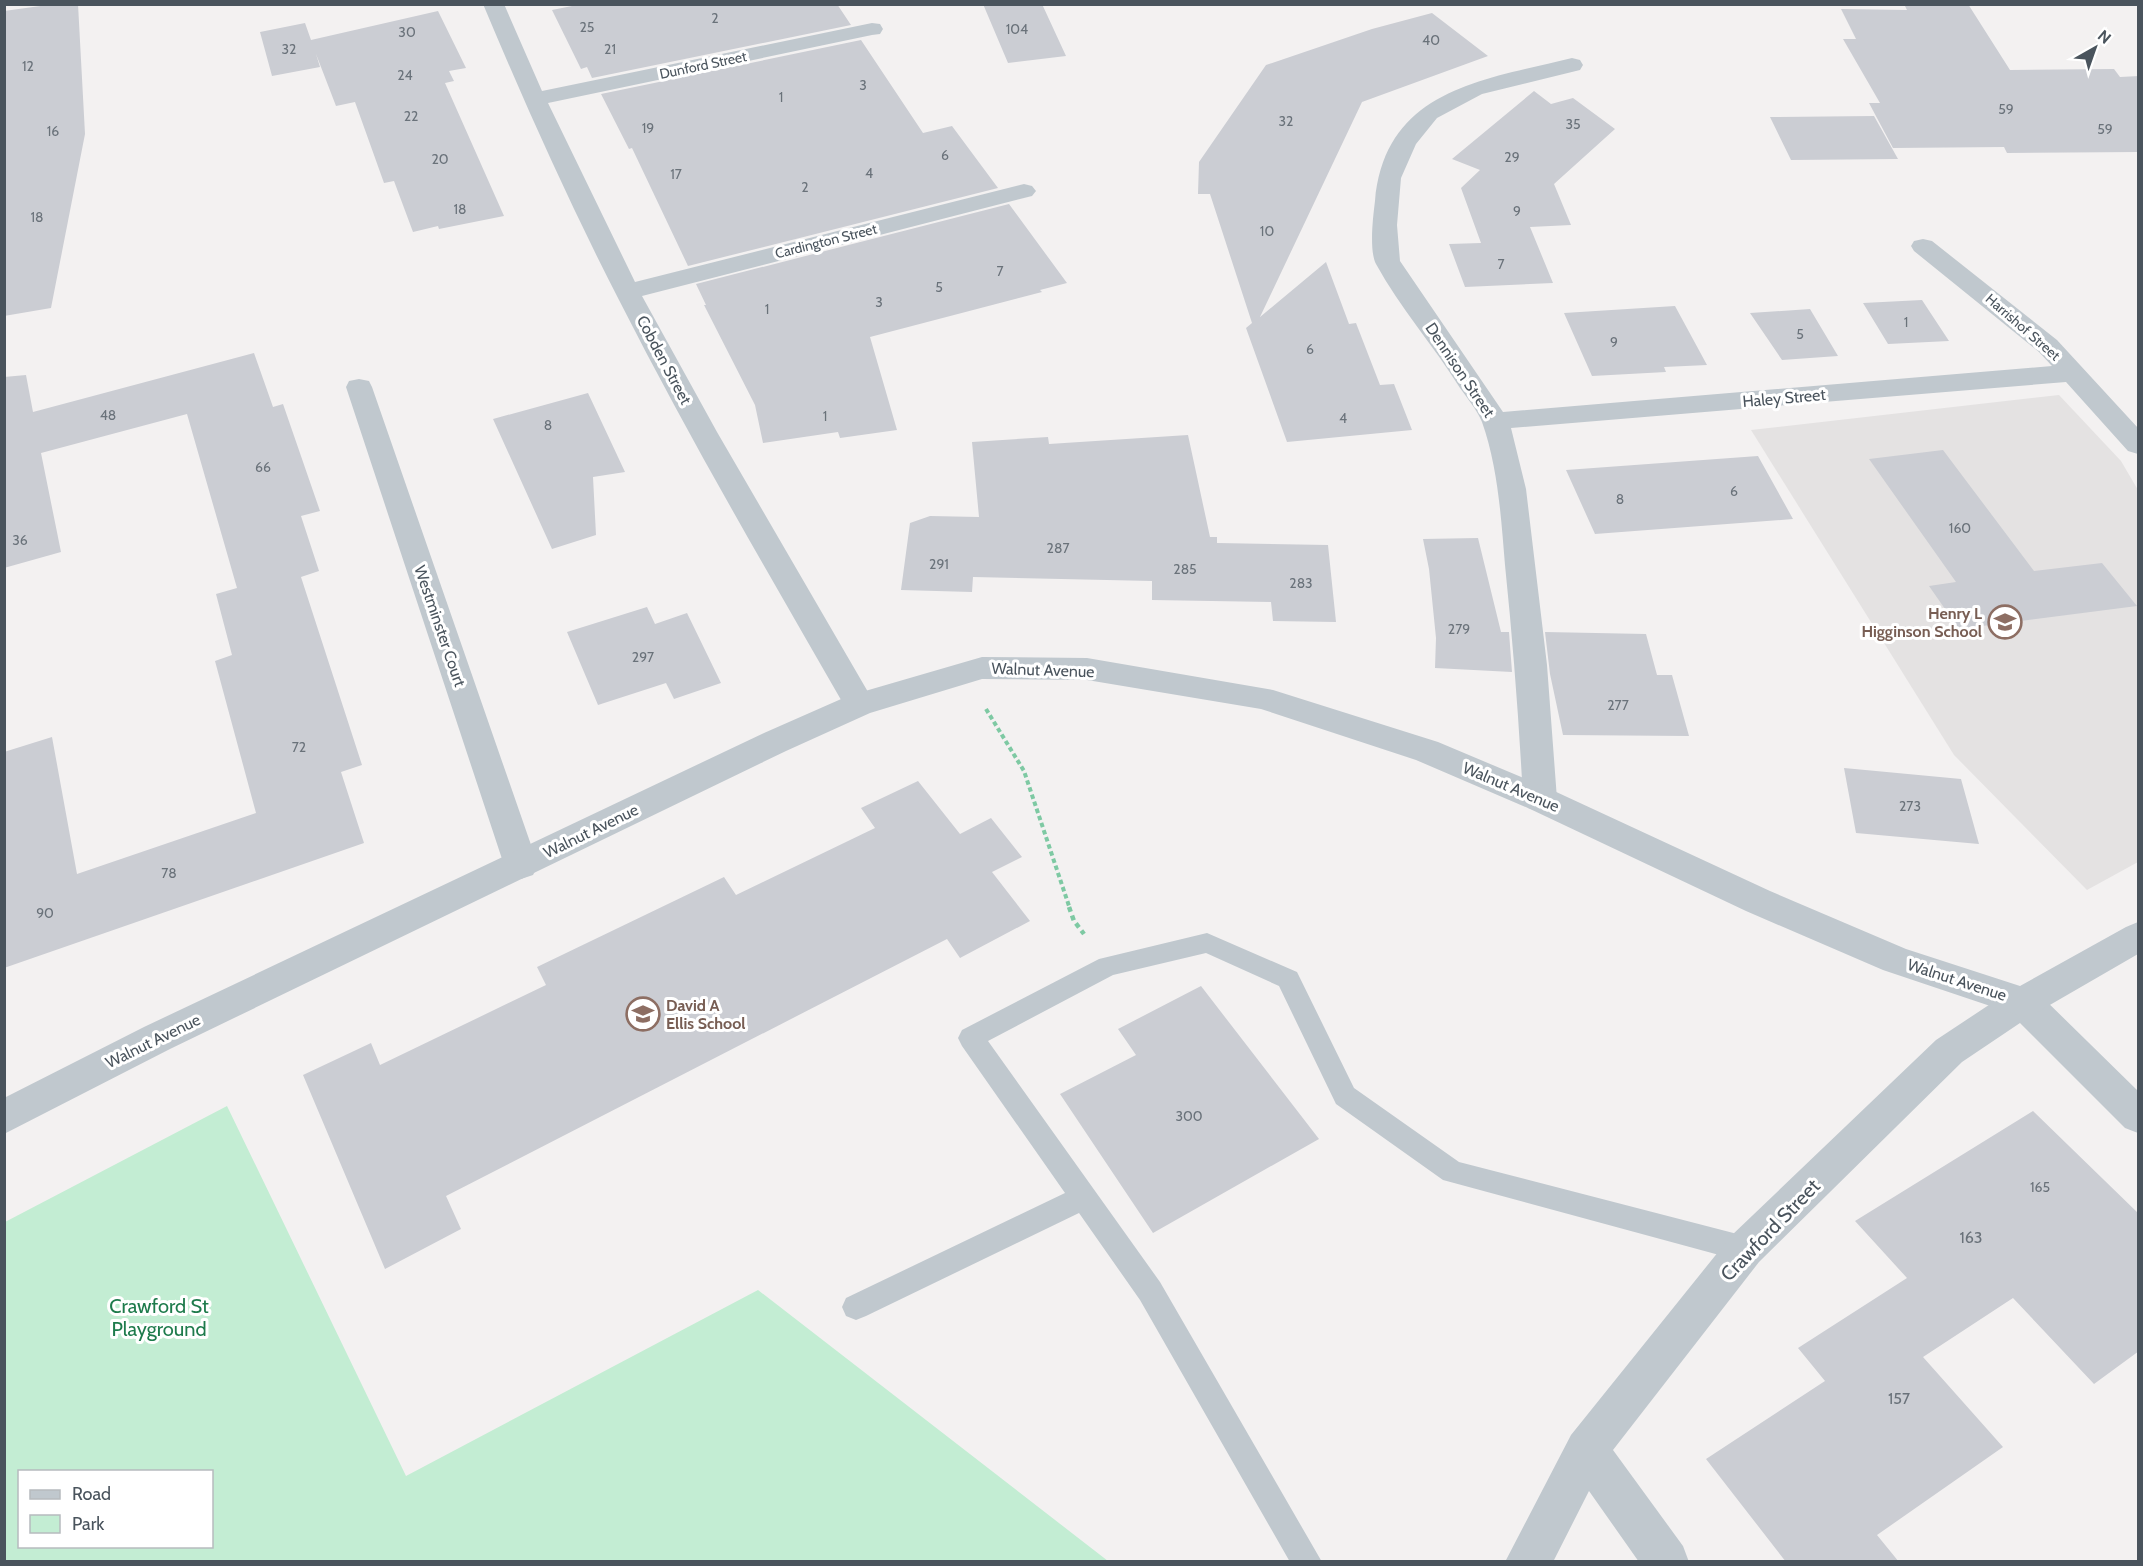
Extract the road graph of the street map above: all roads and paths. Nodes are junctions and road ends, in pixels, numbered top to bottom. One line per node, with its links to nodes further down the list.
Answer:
1 (493, 4): 4 (street, Cobden Street)
2 (872, 29): 4 (street, Dunford Street)
3 (1572, 65): 10 (street, Dennison Street)
4 (534, 99): 7 (street, Cobden Street)
5 (1024, 192): 7 (street, Cardington Street)
6 (1923, 246): 8 (street, Harrishof Street)
7 (628, 292): 13 (street, Cobden Street)
8 (2073, 373): 10 (street, Haley Street); 11 (street, Harrishof Street)
9 (359, 387): 15 (street, Westminster Court)
10 (1495, 421): 14 (street, Dennison Street)
11 (2139, 445)
12 (981, 702): 16 (path)
13 (859, 704): 14 (street, Walnut Avenue); 15 (street, Walnut Avenue)
14 (1540, 799): 18 (street, Walnut Avenue)
15 (521, 865): 20 (street, Walnut Avenue)
16 (1086, 937)
17 (2139, 938): 18 (street, Walnut Avenue)
18 (2023, 1002): 19 (street); 22 (street, Crawford Street)
19 (2139, 1116)
20 (4, 1117)
21 (1083, 1198): 22 (lane); 23 (lane); 25 (lane)
22 (1745, 1249): 24 (street, Crawford Street)
23 (856, 1306)
24 (1586, 1450): 26 (street, Crawford Street); 27 (street)
25 (1307, 1562)
26 (1527, 1562)
27 (1667, 1562)

